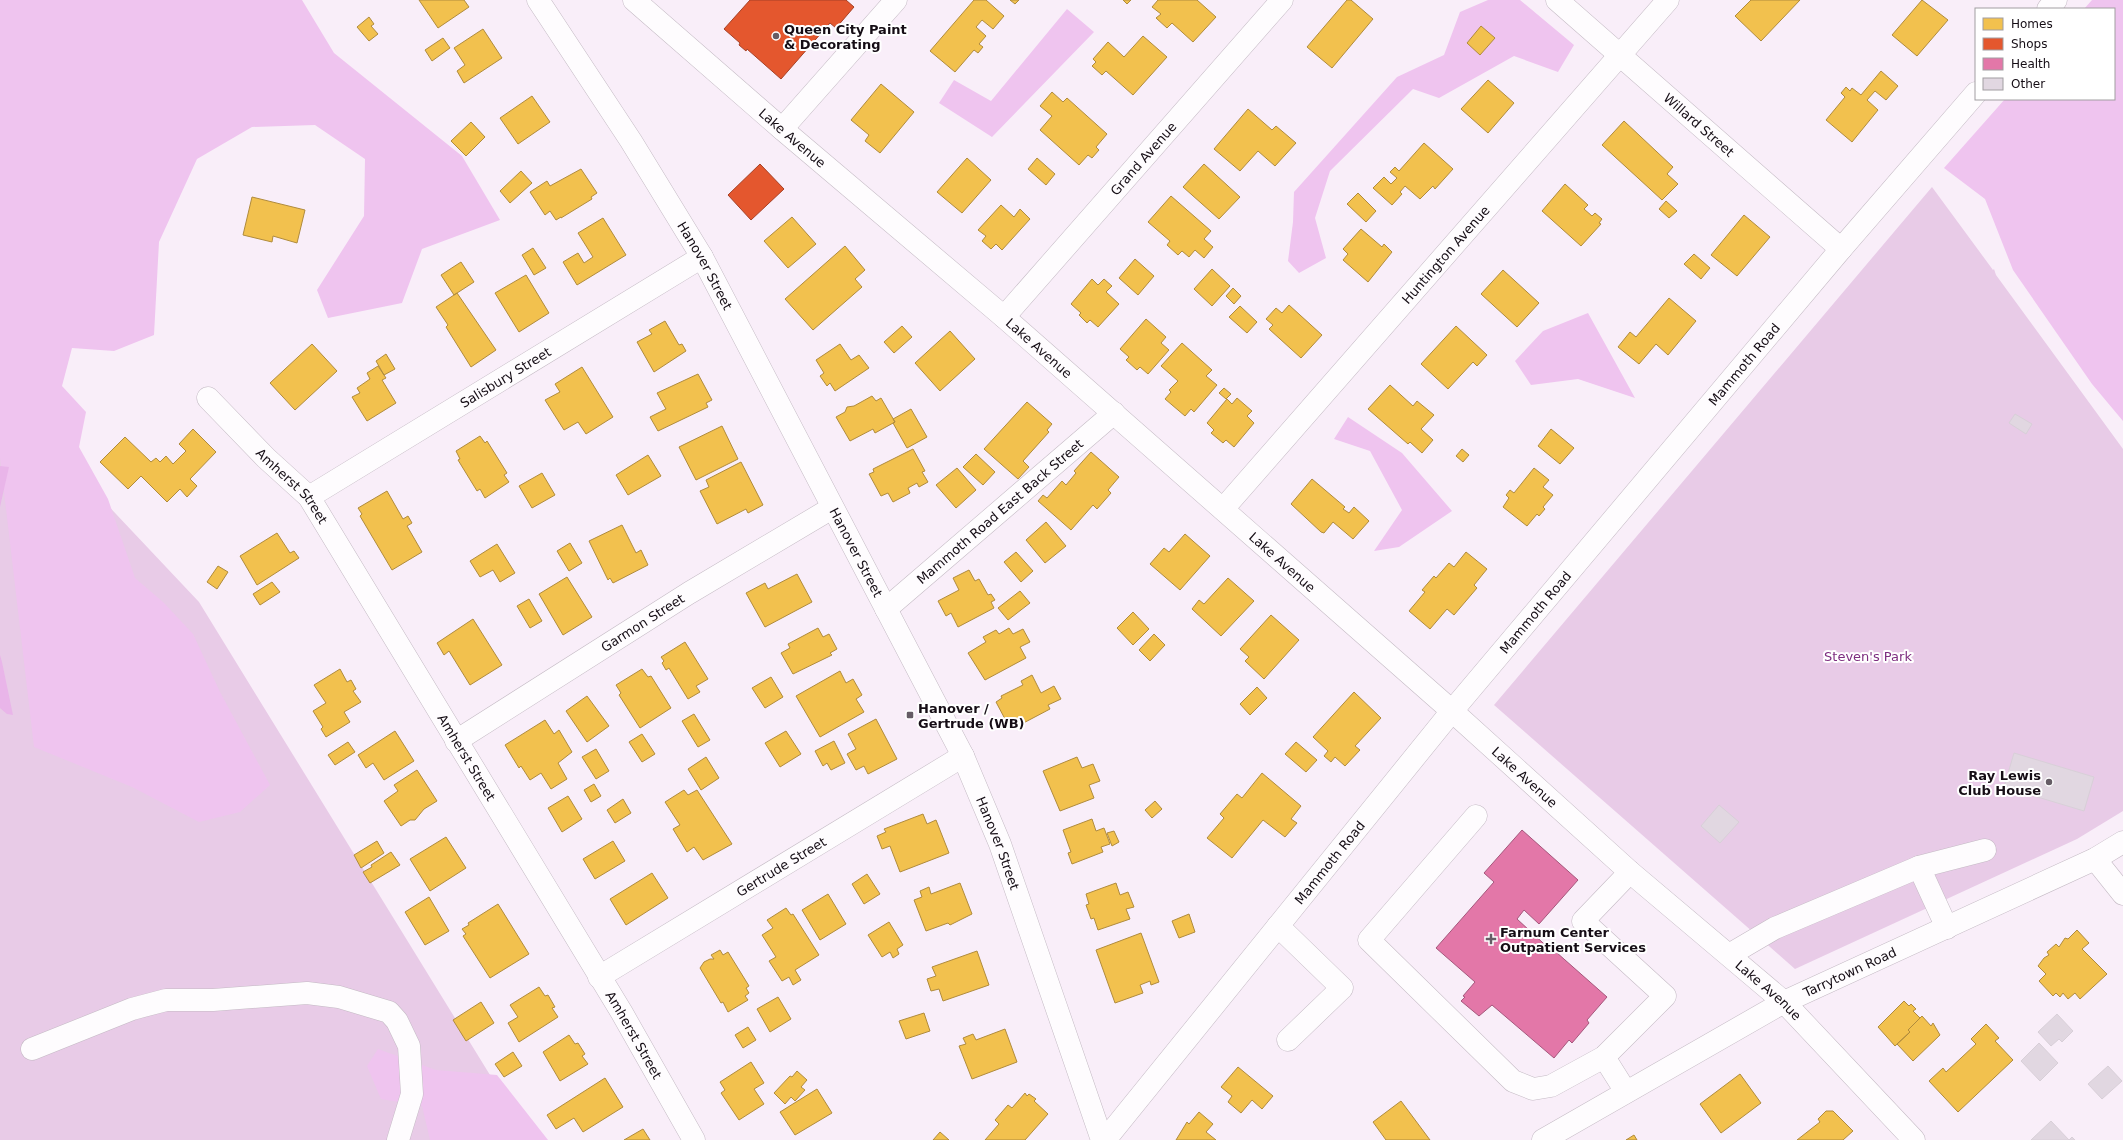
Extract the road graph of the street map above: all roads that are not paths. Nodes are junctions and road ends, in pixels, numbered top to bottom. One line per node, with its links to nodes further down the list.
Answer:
1 (538, 0): 13 (street, Hanover Street)
2 (634, 0): 11 (street, Lake Avenue)
3 (896, 0): 11 (street)
4 (1282, 0): 14 (street, Grand Avenue)
5 (1557, 0): 9 (street, Willard Street)
6 (1668, 0): 9 (street, Huntington Avenue)
7 (2056, 0): 8 (street)
8 (2049, 8)
9 (1620, 55): 12 (street, Willard Street); 19 (street, Huntington Avenue)
10 (1975, 94): 12 (street, Mammoth Road)
11 (782, 129): 14 (street, Lake Avenue)
12 (1841, 249): 21 (street, Mammoth Road)
13 (702, 257): 17 (street, Salisbury Street); 18 (street, Hanover Street)
14 (1004, 318): 16 (street, Lake Avenue)
15 (208, 398): 17 (street, Amherst Street)
16 (1114, 413): 19 (street, Lake Avenue); 20 (street, Mammoth Road East Back Street)
17 (309, 497): 22 (street, Amherst Street)
18 (832, 508): 20 (street, Hanover Street); 22 (street, Garmon Street)
19 (1223, 509): 21 (street, Lake Avenue)
20 (886, 609): 23 (street, Hanover Street)
21 (1452, 711): 29 (street, Lake Avenue); 31 (street, Mammoth Road)
22 (456, 741): 34 (street, Amherst Street)
23 (963, 756): 34 (street, Gertrude Street); 42 (street, Hanover Street)
24 (1476, 816): 38 (street)
25 (2123, 842): 27 (street, Tarrytown Road)
26 (1985, 850): 28 (street)
27 (2095, 859): 30 (street); 32 (street, Tarrytown Road)
28 (1919, 867): 32 (street); 33 (street)
29 (1630, 872): 33 (street, Lake Avenue); 38 (street)
30 (2123, 894)
31 (1278, 926): 36 (street); 43 (street, Mammoth Road)
32 (1947, 928): 35 (street, Tarrytown Road)
33 (1729, 955): 35 (street, Lake Avenue)
34 (599, 977): 41 (street, Amherst Street)
35 (1784, 1002): 39 (street, Tarrytown Road); 45 (street, Lake Avenue)
36 (1288, 1040)
37 (32, 1050): 40 (street)
38 (1604, 1057): 39 (street)
39 (1626, 1092): 44 (street, Tarrytown Road)
40 (398, 1140)
41 (694, 1140)
42 (1102, 1140)
43 (1105, 1140)
44 (1543, 1140)
45 (1914, 1140)

